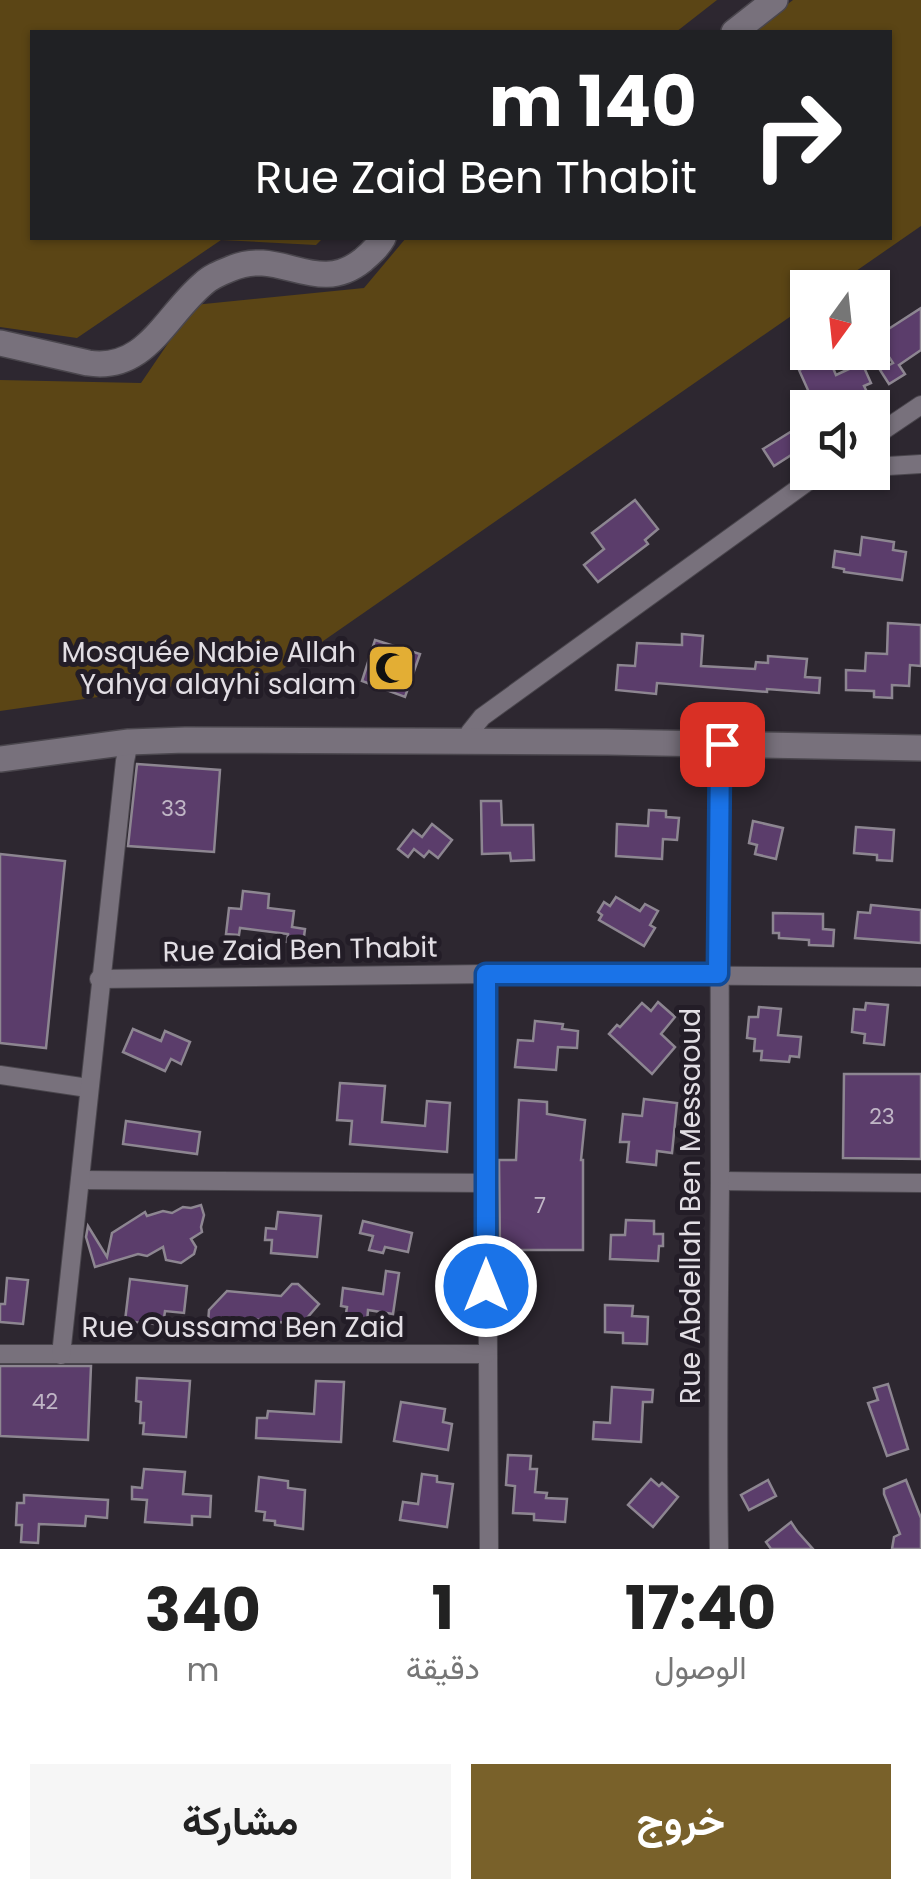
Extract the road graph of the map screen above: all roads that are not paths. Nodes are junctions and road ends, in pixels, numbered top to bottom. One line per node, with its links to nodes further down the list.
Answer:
1 (774, 0): 2 (street)
2 (736, 30)
3 (382, 240): 4 (street)
4 (0, 343)
5 (921, 405): 6 (street)
6 (890, 426)
7 (921, 464): 8 (street)
8 (890, 466)
9 (796, 490): 11 (street)
10 (129, 742): 11 (street); 14 (street); 18 (street)
11 (468, 742): 12 (street)
12 (722, 744): 13 (street); 16 (street, Rue Abdellah Ben Messaoud)
13 (921, 748)
14 (0, 759)
15 (486, 974): 16 (street, Rue Zaid Ben Thabit); 18 (street, Rue Zaid Ben Thabit); 23 (street)
16 (718, 974): 17 (street, Rue Zaid Ben Thabit); 22 (street, Rue Abdellah Ben Messaoud)
17 (921, 977)
18 (100, 979): 20 (street)
19 (0, 1075): 20 (street)
20 (88, 1088): 21 (street)
21 (80, 1180): 23 (street); 27 (street)
22 (720, 1181): 24 (street); 29 (street, Rue Abdellah Ben Messaoud)
23 (487, 1183): 26 (street)
24 (921, 1183)
25 (0, 1354): 27 (street, Rue Oussama Ben Zaid)
26 (486, 1354): 27 (street, Rue Oussama Ben Zaid); 28 (street)
27 (61, 1355)
28 (489, 1549)
29 (720, 1549)

